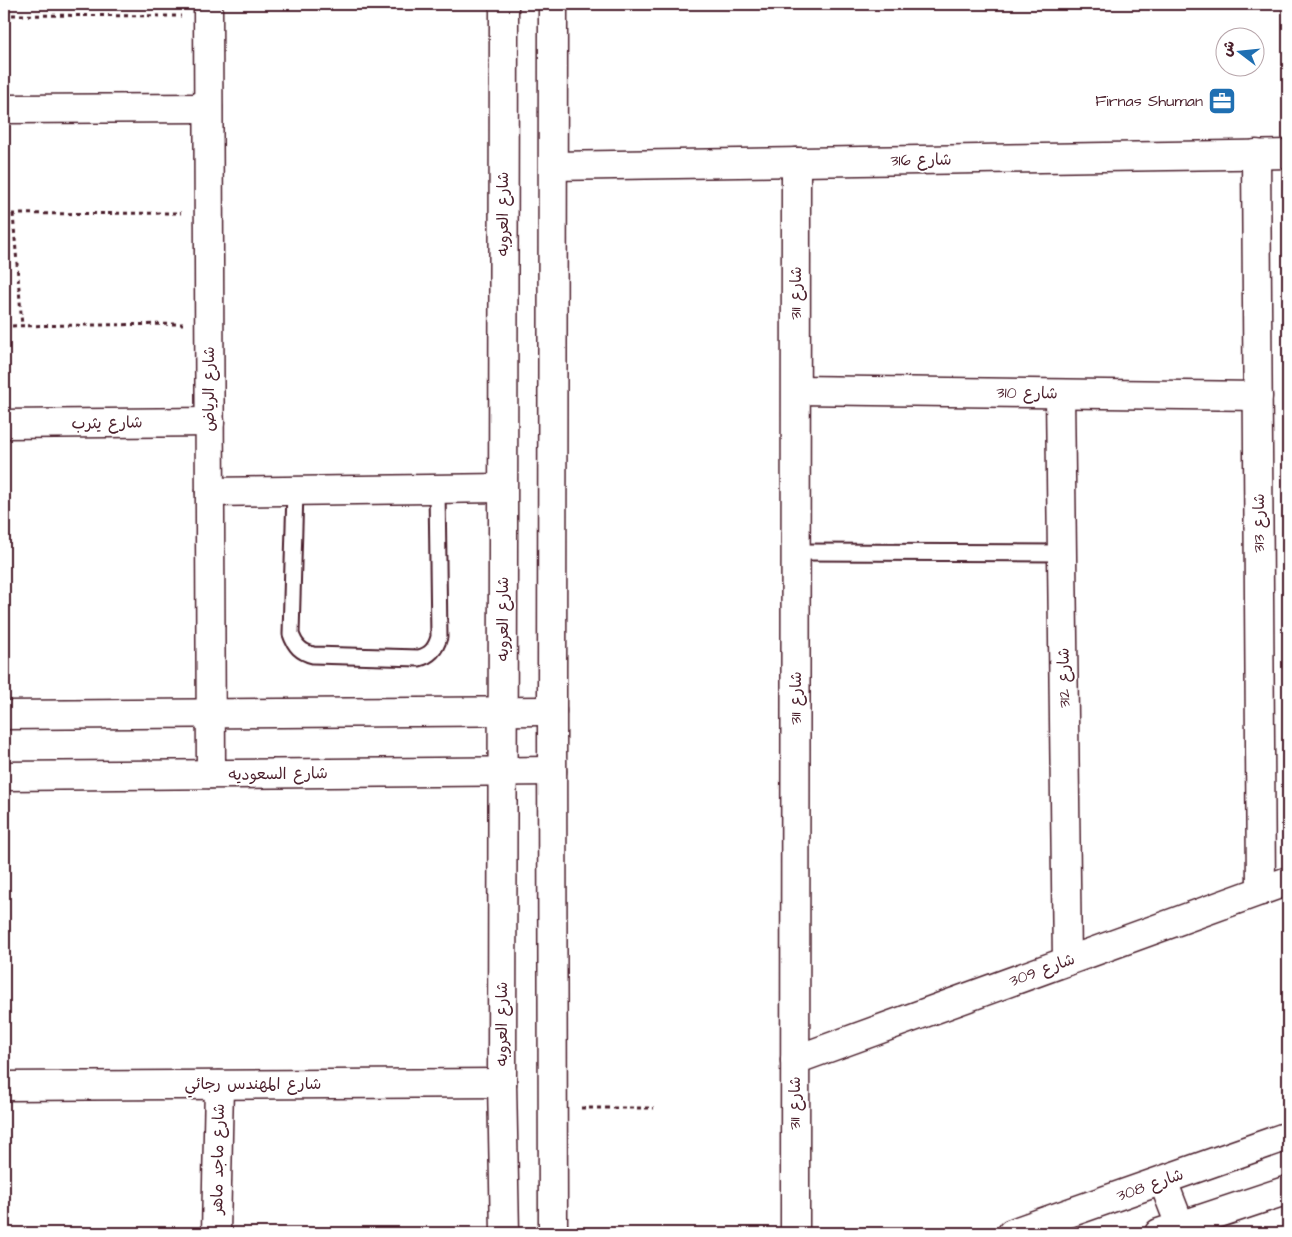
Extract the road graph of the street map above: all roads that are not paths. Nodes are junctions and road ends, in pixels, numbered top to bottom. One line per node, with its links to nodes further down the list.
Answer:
1 (504, 4): 15 (street, شارع العروبه)
2 (553, 4): 9 (street)
3 (208, 10): 4 (street, شارع الرياض)
4 (208, 108): 5 (street); 13 (street, شارع الرياض)
5 (4, 109)
6 (1256, 154): 7 (street, شارع 316); 8 (street, شارع 316); 12 (street, شارع 313)
7 (1288, 154)
8 (796, 162): 9 (street, شارع 316); 10 (street, شارع 311)
9 (553, 166): 21 (street)
10 (797, 390): 11 (street, شارع 310); 19 (street, شارع 311)
11 (1060, 394): 12 (street, شارع 310); 20 (street, شارع 312)
12 (1258, 396): 30 (street, شارع 313)
13 (210, 422): 14 (street, شارع يثرب); 18 (street, شارع الرياض)
14 (4, 424)
15 (502, 488): 16 (street); 22 (street, شارع العروبه)
16 (437, 489): 17 (street); 17 (lane)
17 (295, 491): 18 (street)
18 (210, 492): 23 (street, شارع الرياض)
19 (796, 552): 20 (lane); 32 (street, شارع 311)
20 (1062, 553): 31 (street, شارع 312)
21 (552, 711): 22 (street); 25 (street)
22 (503, 712): 23 (street); 26 (street, شارع العروبه)
23 (210, 714): 24 (street); 27 (street, شارع الرياض)
24 (4, 715)
25 (552, 771): 26 (street, شارع السعوديه); 42 (street)
26 (503, 772): 27 (street, شارع السعوديه); 33 (street, شارع العروبه)
27 (211, 774): 28 (street, شارع السعوديه)
28 (4, 776)
29 (1288, 881): 30 (street, شارع 309)
30 (1261, 891): 31 (street, شارع 309)
31 (1067, 961): 32 (street, شارع 309)
32 (795, 1060): 43 (street, شارع 311)
33 (502, 1083): 34 (street, شارع المهندس رجائي); 41 (street, شارع العروبه)
34 (219, 1085): 35 (street, شارع المهندس رجائي); 40 (street, شارع ماجد ماهر)
35 (4, 1086)
36 (1288, 1136): 37 (street, شارع 308)
37 (1163, 1181): 39 (street); 44 (street, شارع 308)
38 (1288, 1190): 39 (street)
39 (1175, 1231)
40 (216, 1233)
41 (505, 1233)
42 (553, 1233)
43 (795, 1233)
44 (1012, 1233)

